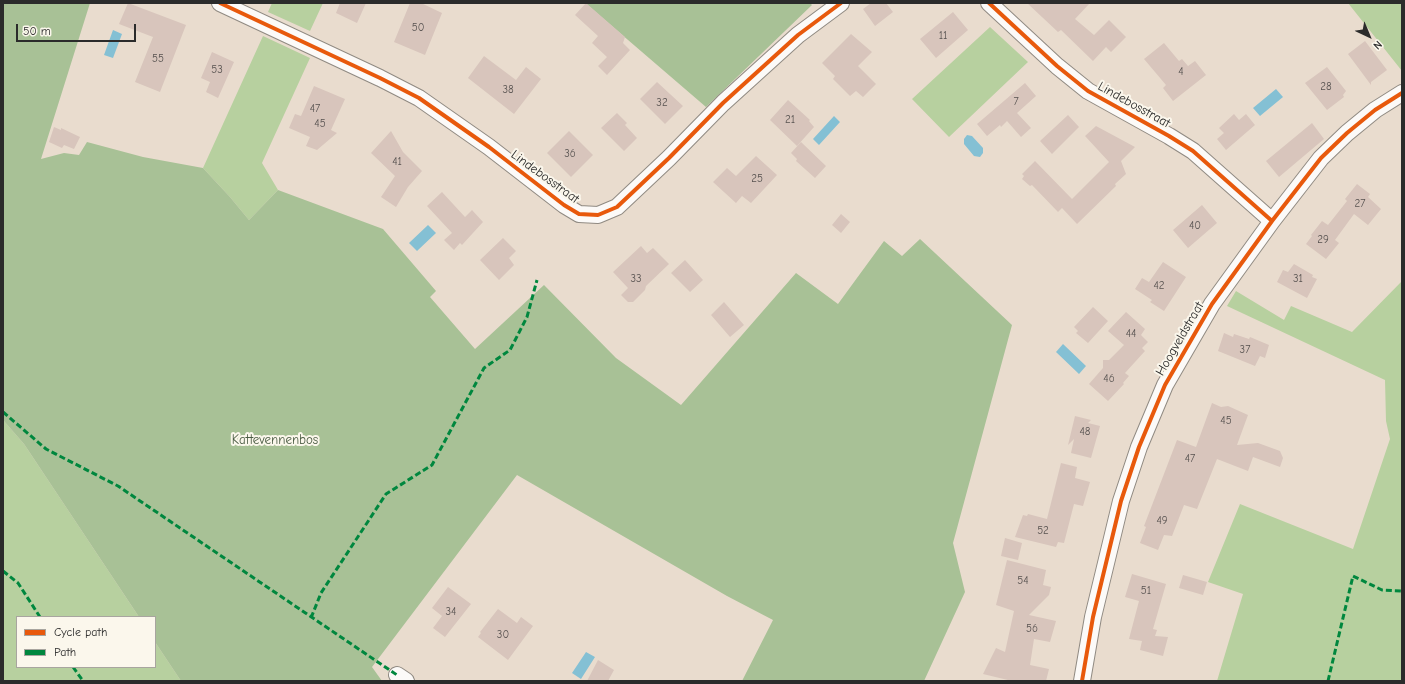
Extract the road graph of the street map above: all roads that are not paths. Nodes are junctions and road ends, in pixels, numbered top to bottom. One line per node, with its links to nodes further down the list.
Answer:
1 (220, 3): 2 (street, Lindebosstraat)
2 (842, 3)
3 (989, 3): 5 (street, Lindebosstraat)
4 (1402, 93): 5 (street, Hoogveldstraat)
5 (1272, 221): 6 (street, Hoogveldstraat)
6 (1082, 681)

